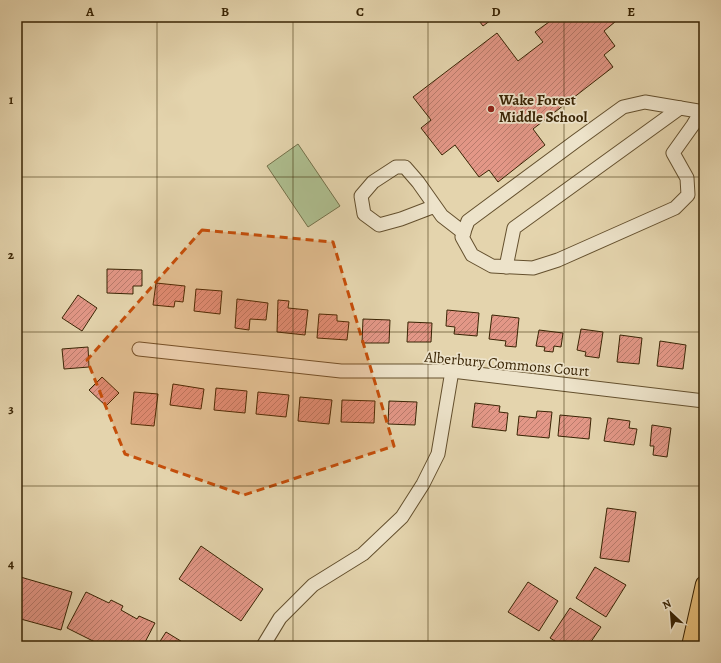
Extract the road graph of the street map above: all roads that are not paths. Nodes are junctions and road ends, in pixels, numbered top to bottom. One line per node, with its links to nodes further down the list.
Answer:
1 (680, 108): 2 (street); 4 (street); 5 (street)
2 (702, 112): 5 (street)
3 (435, 206): 3 (street); 4 (street)
4 (464, 233): 5 (street)
5 (506, 267)
6 (139, 349): 7 (street, Alberbury Commons Court)
7 (452, 372): 8 (street, Alberbury Commons Court); 11 (street)
8 (704, 401)
9 (704, 584): 10 (main road)
10 (693, 645)
11 (263, 646)

